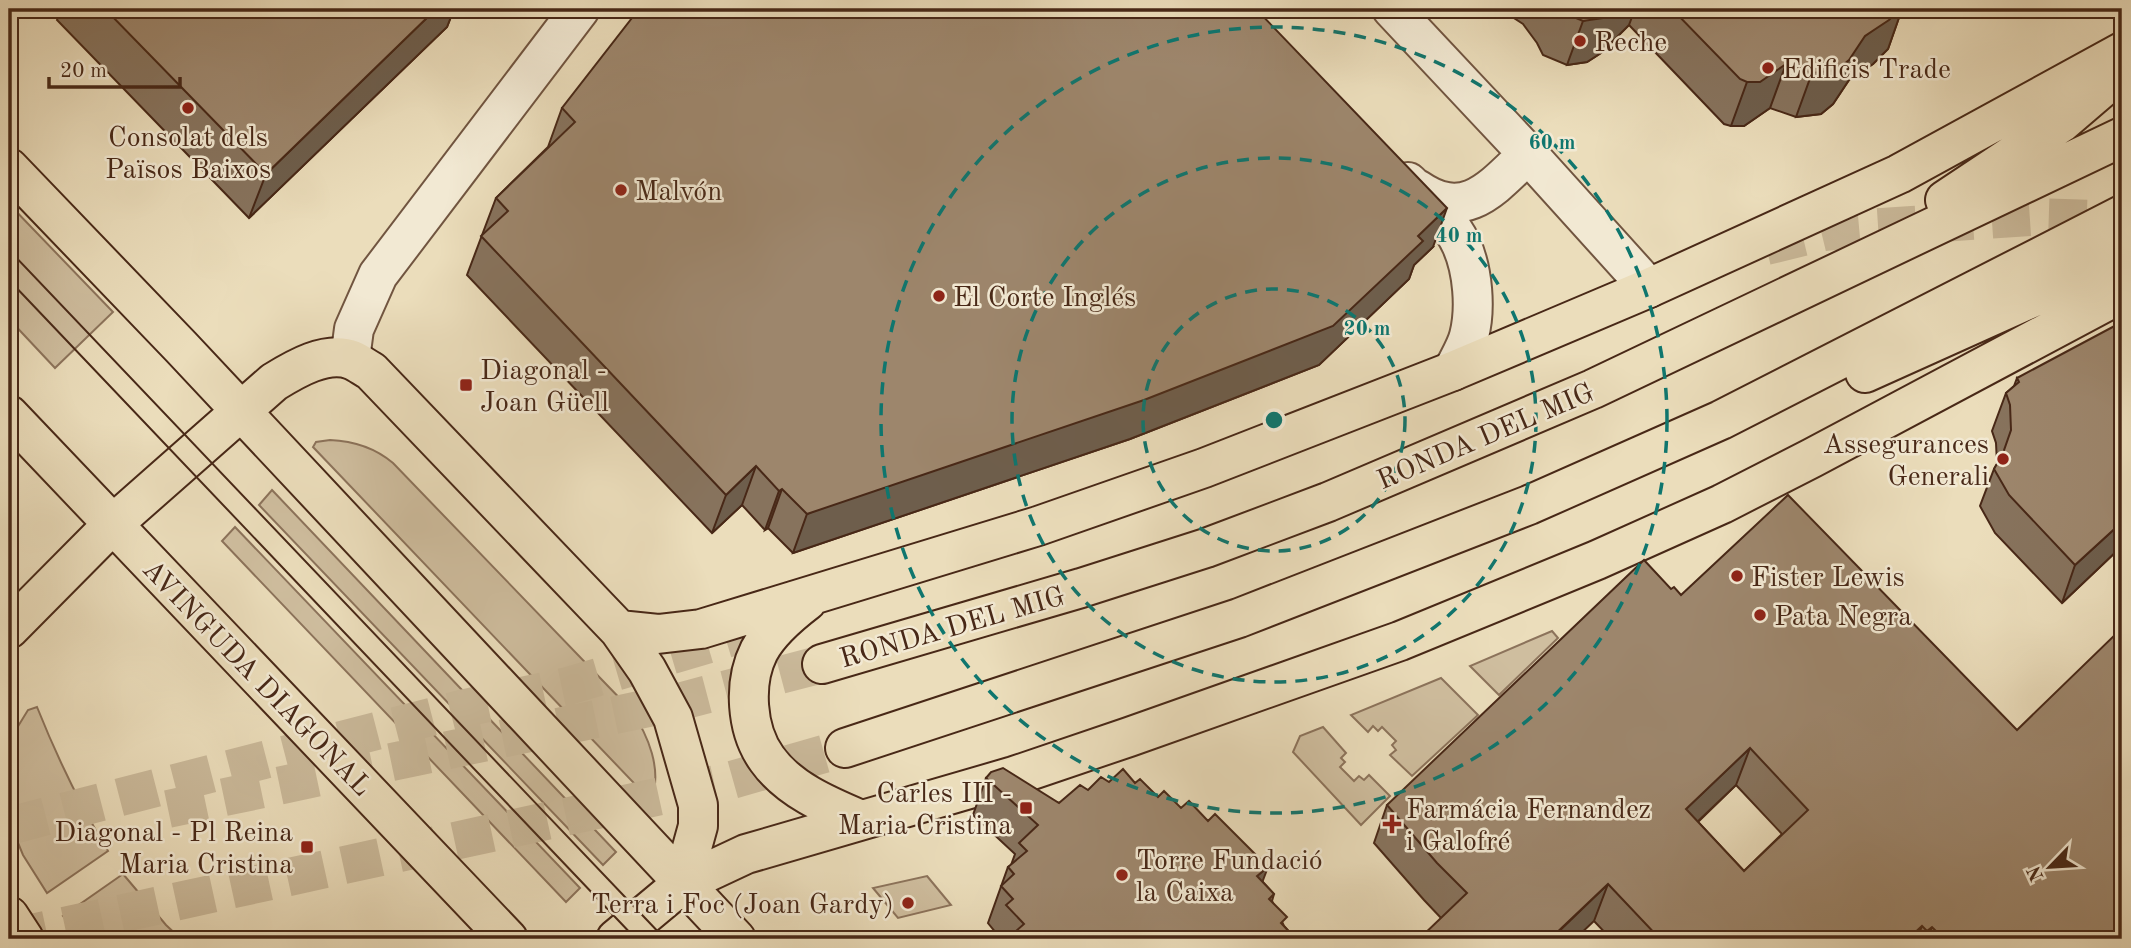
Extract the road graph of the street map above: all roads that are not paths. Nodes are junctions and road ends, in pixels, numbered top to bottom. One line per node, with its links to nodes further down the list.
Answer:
1 (580, 9): 15 (street)
2 (1392, 9): 7 (street)
3 (2122, 52): 12 (main road)
4 (2122, 71): 14 (main road)
5 (2122, 137): 14 (main road, RONDA DEL MIG)
6 (1381, 154): 9 (street)
7 (1528, 154): 9 (street); 12 (street)
8 (9, 168): 17 (main road)
9 (1410, 183): 16 (street)
10 (2122, 215): 19 (main road)
11 (2122, 255): 19 (main road)
12 (1649, 288): 16 (main road)
13 (2122, 293): 26 (main road)
14 (1776, 303): 24 (main road, RONDA DEL MIG)
15 (350, 359): 17 (main road); 23 (main road)
16 (1453, 372): 21 (main road)
17 (240, 411): 20 (main road); 27 (main road)
18 (9, 415): 20 (main road, AVINGUDA DIAGONAL)
19 (1721, 420): 25 (main road)
20 (113, 524): 22 (main road); 30 (main road, AVINGUDA DIAGONAL)
21 (821, 592): 23 (main road); 26 (main road)
22 (9, 629)
23 (619, 630): 27 (main road)
24 (822, 664)
25 (845, 748)
26 (861, 820): 27 (main road)
27 (682, 884): 31 (main road); 32 (main road)
28 (9, 916): 29 (main road)
29 (24, 939)
30 (508, 939)
31 (616, 939)
32 (736, 939)

